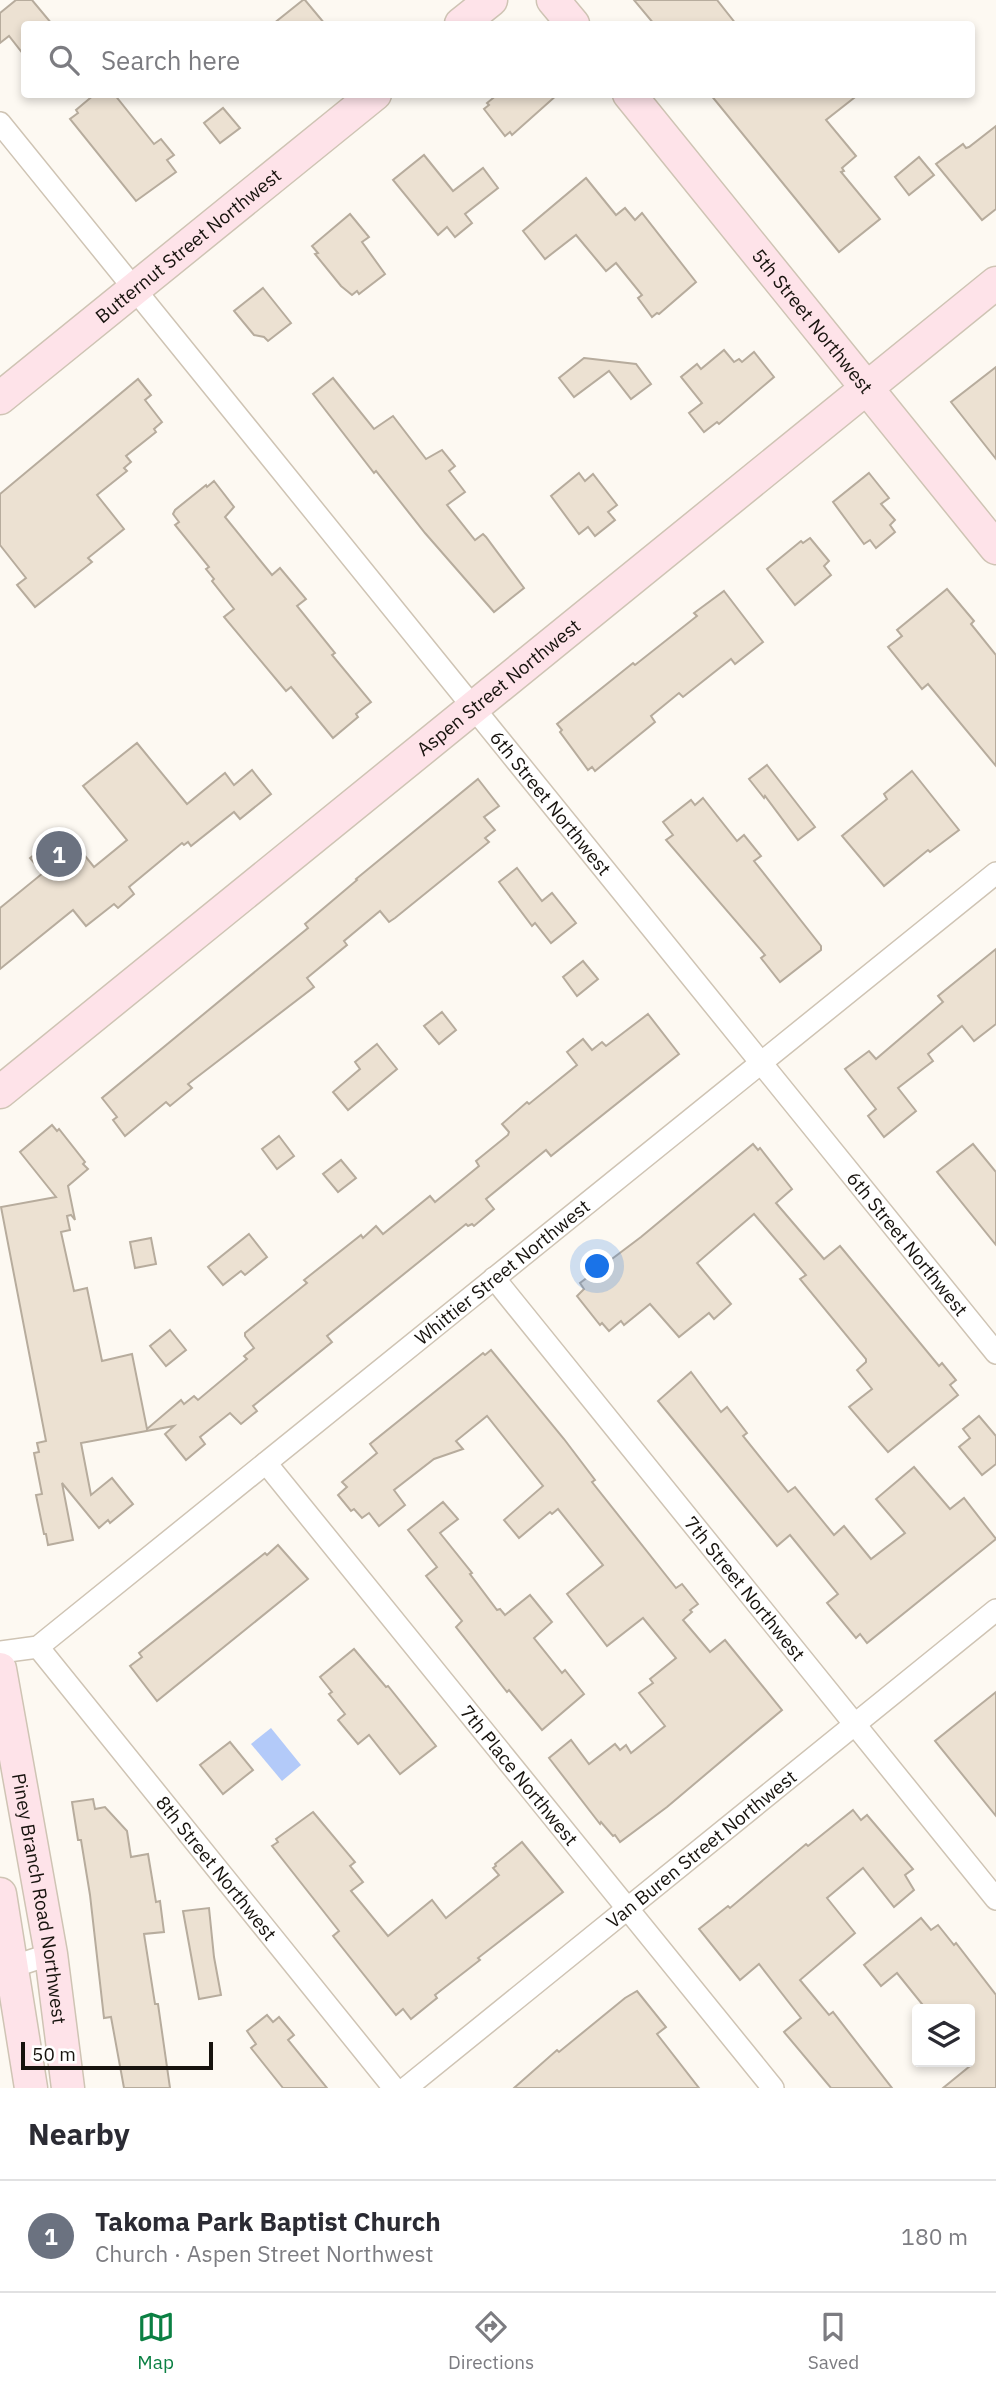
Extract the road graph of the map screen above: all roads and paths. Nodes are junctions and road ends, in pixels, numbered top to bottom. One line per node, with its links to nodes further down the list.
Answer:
1 (491, 0): 3 (street)
2 (553, 0): 4 (street)
3 (465, 21)
4 (570, 21)
5 (370, 98): 9 (street, Butternut Street Northwest)
6 (632, 98): 10 (street, 5th Street Northwest)
7 (0, 123): 9 (street, 6th Street Northwest)
8 (996, 283): 10 (street, Aspen Street Northwest)
9 (135, 289): 11 (street, Butternut Street Northwest); 13 (street, 6th Street Northwest)
10 (867, 389): 12 (street, 5th Street Northwest); 13 (street, Aspen Street Northwest)
11 (0, 398)
12 (996, 548)
13 (473, 707): 15 (street, 6th Street Northwest); 16 (street, Aspen Street Northwest)
14 (996, 873): 15 (street, Whittier Street Northwest)
15 (761, 1062): 17 (street, Whittier Street Northwest); 18 (street, 6th Street Northwest)
16 (0, 1092)
17 (494, 1278): 19 (street, Whittier Street Northwest); 24 (street, 7th Street Northwest)
18 (996, 1353)
19 (266, 1463): 21 (street, Whittier Street Northwest); 27 (street, 7th Place Northwest)
20 (996, 1610): 24 (street, Van Buren Street Northwest)
21 (38, 1647): 22 (street); 32 (street, 8th Street Northwest)
22 (0, 1652)
23 (0, 1669): 28 (street, Piney Branch Road Northwest)
24 (854, 1725): 26 (street, 7th Street Northwest); 27 (street, Van Buren Street Northwest)
25 (0, 1894): 29 (street, Piney Branch Road Northwest)
26 (996, 1899)
27 (627, 1909): 33 (street, Van Buren Street Northwest); 34 (street, 7th Place Northwest)
28 (51, 1954): 29 (street); 31 (street, Piney Branch Road Northwest)
29 (6, 1971): 30 (street, Piney Branch Road Northwest)
30 (32, 2088)
31 (68, 2088)
32 (394, 2088)
33 (406, 2088)
34 (773, 2088)

